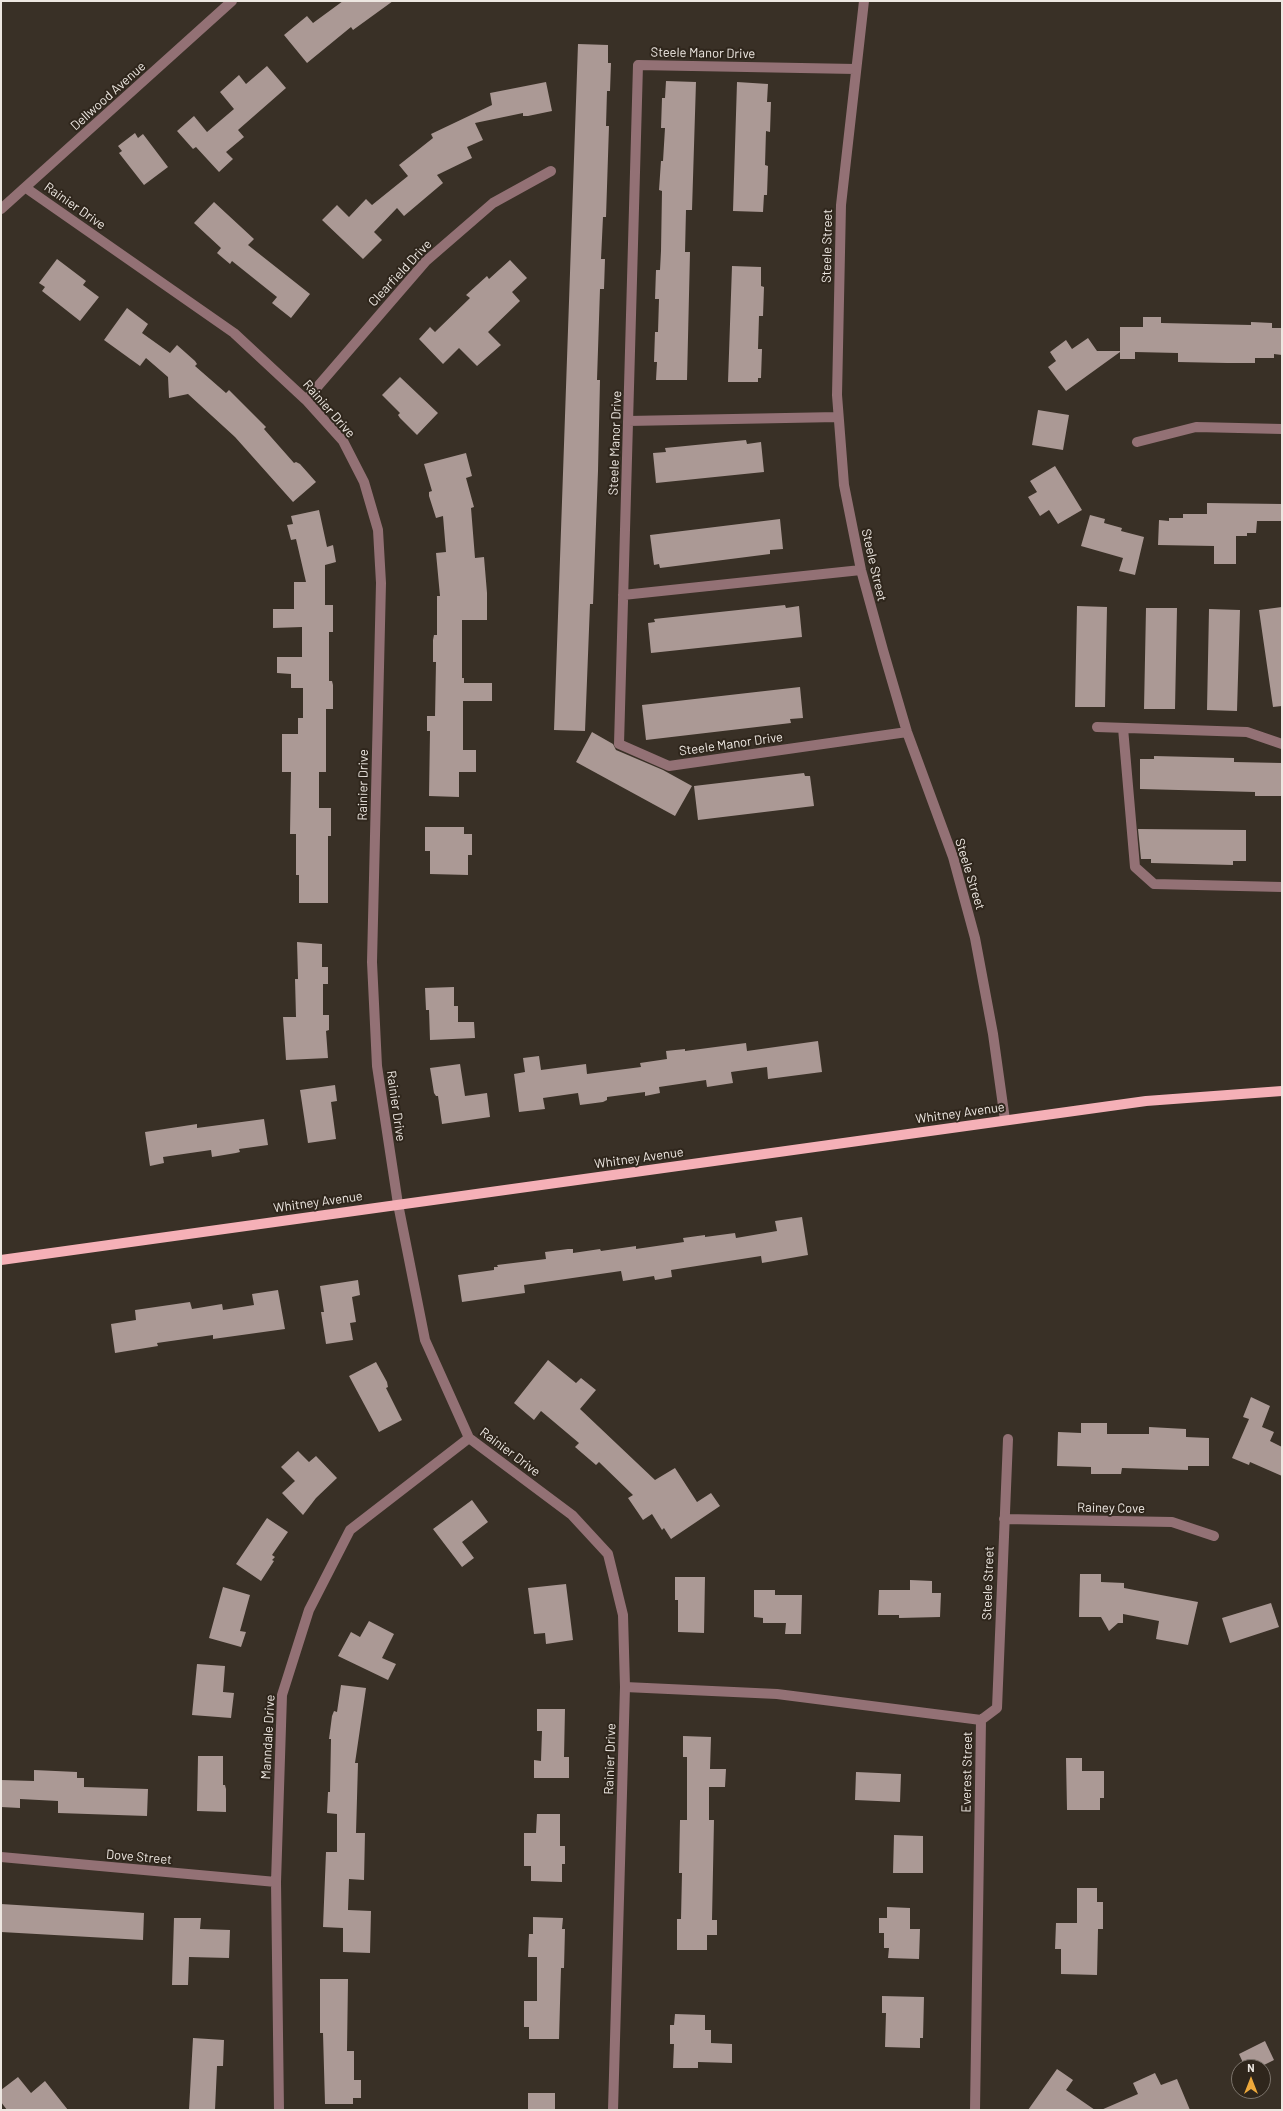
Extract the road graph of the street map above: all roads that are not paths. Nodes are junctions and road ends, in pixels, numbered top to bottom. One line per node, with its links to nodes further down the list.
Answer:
1 (232, 1): 5 (street, Dellwood Avenue)
2 (864, 1): 3 (street, Steele Street)
3 (855, 69): 8 (street, Steele Street); 9 (street, Steele Manor Drive)
4 (551, 171): 7 (street, Clearfield Drive)
5 (26, 188): 6 (street, Dellwood Avenue); 7 (street, Rainier Drive)
6 (1, 209)
7 (306, 400): 21 (street, Rainier Drive)
8 (838, 417): 9 (street); 12 (street, Steele Street)
9 (628, 420): 13 (street, Steele Manor Drive)
10 (1282, 429): 11 (street)
11 (1137, 442)
12 (861, 570): 13 (street); 16 (street, Steele Street)
13 (623, 595): 16 (street, Steele Manor Drive)
14 (1097, 727): 15 (street)
15 (1123, 728): 17 (street); 18 (street)
16 (907, 732): 20 (street, Steele Street)
17 (1282, 744)
18 (1282, 886)
19 (1282, 1091): 20 (main road, Whitney Avenue)
20 (1005, 1120): 21 (main road, Whitney Avenue)
21 (398, 1204): 22 (main road, Whitney Avenue); 23 (street, Rainier Drive)
22 (1, 1260)
23 (469, 1438): 27 (street, Rainier Drive); 30 (street, Manndale Drive)
24 (1008, 1439): 25 (street, Steele Street)
25 (1004, 1519): 26 (street, Rainey Cove); 28 (street, Steele Street)
26 (1214, 1536)
27 (625, 1688): 28 (street, Everest Street); 32 (street, Rainier Drive)
28 (981, 1720): 33 (street, Everest Street)
29 (1, 1858): 30 (street, Dove Street)
30 (276, 1882): 31 (street, Manndale Drive)
31 (279, 2110)
32 (613, 2110)
33 (975, 2110)

